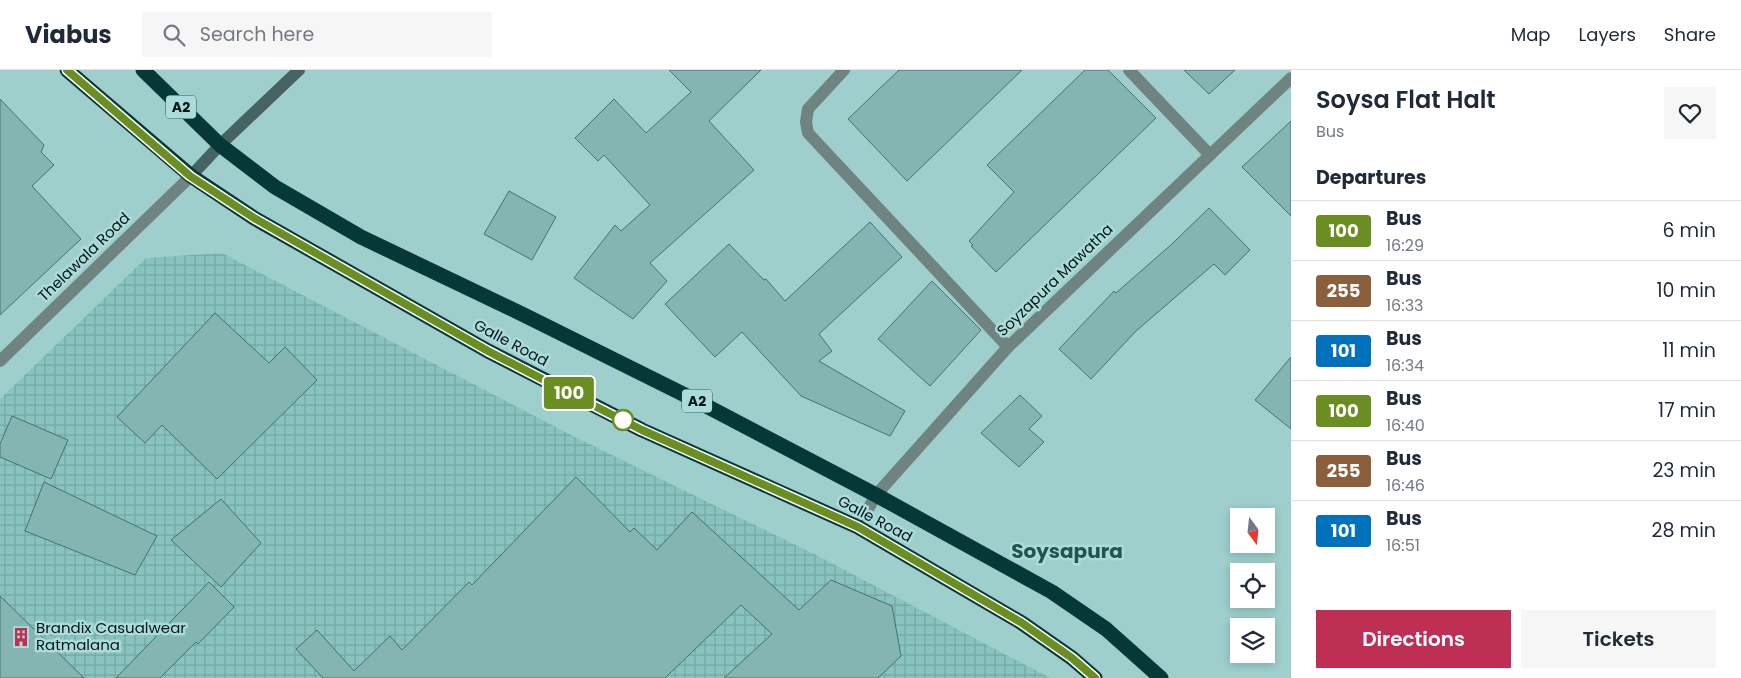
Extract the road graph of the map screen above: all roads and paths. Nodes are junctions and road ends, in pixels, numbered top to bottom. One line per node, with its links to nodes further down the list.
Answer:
1 (67, 70): 9 (highway, Galle Road)
2 (143, 70): 7 (highway, Galle Road / A2)
3 (299, 70): 7 (street)
4 (844, 70): 10 (street)
5 (1129, 70): 8 (street)
6 (1291, 78): 8 (street, Soyzapura Mawatha)
7 (220, 145): 9 (street); 12 (highway, Galle Road / A2)
8 (1210, 155): 10 (street, Soyzapura Mawatha)
9 (190, 176): 11 (street, Thelawala Road); 13 (highway, Galle Road)
10 (1008, 347): 12 (street, Soyzapura Mawatha)
11 (0, 361)
12 (876, 495): 13 (street, Soyzapura Mawatha); 15 (highway, Galle Road / A2)
13 (858, 527): 14 (highway, Galle Road)
14 (1095, 678)
15 (1160, 678)

